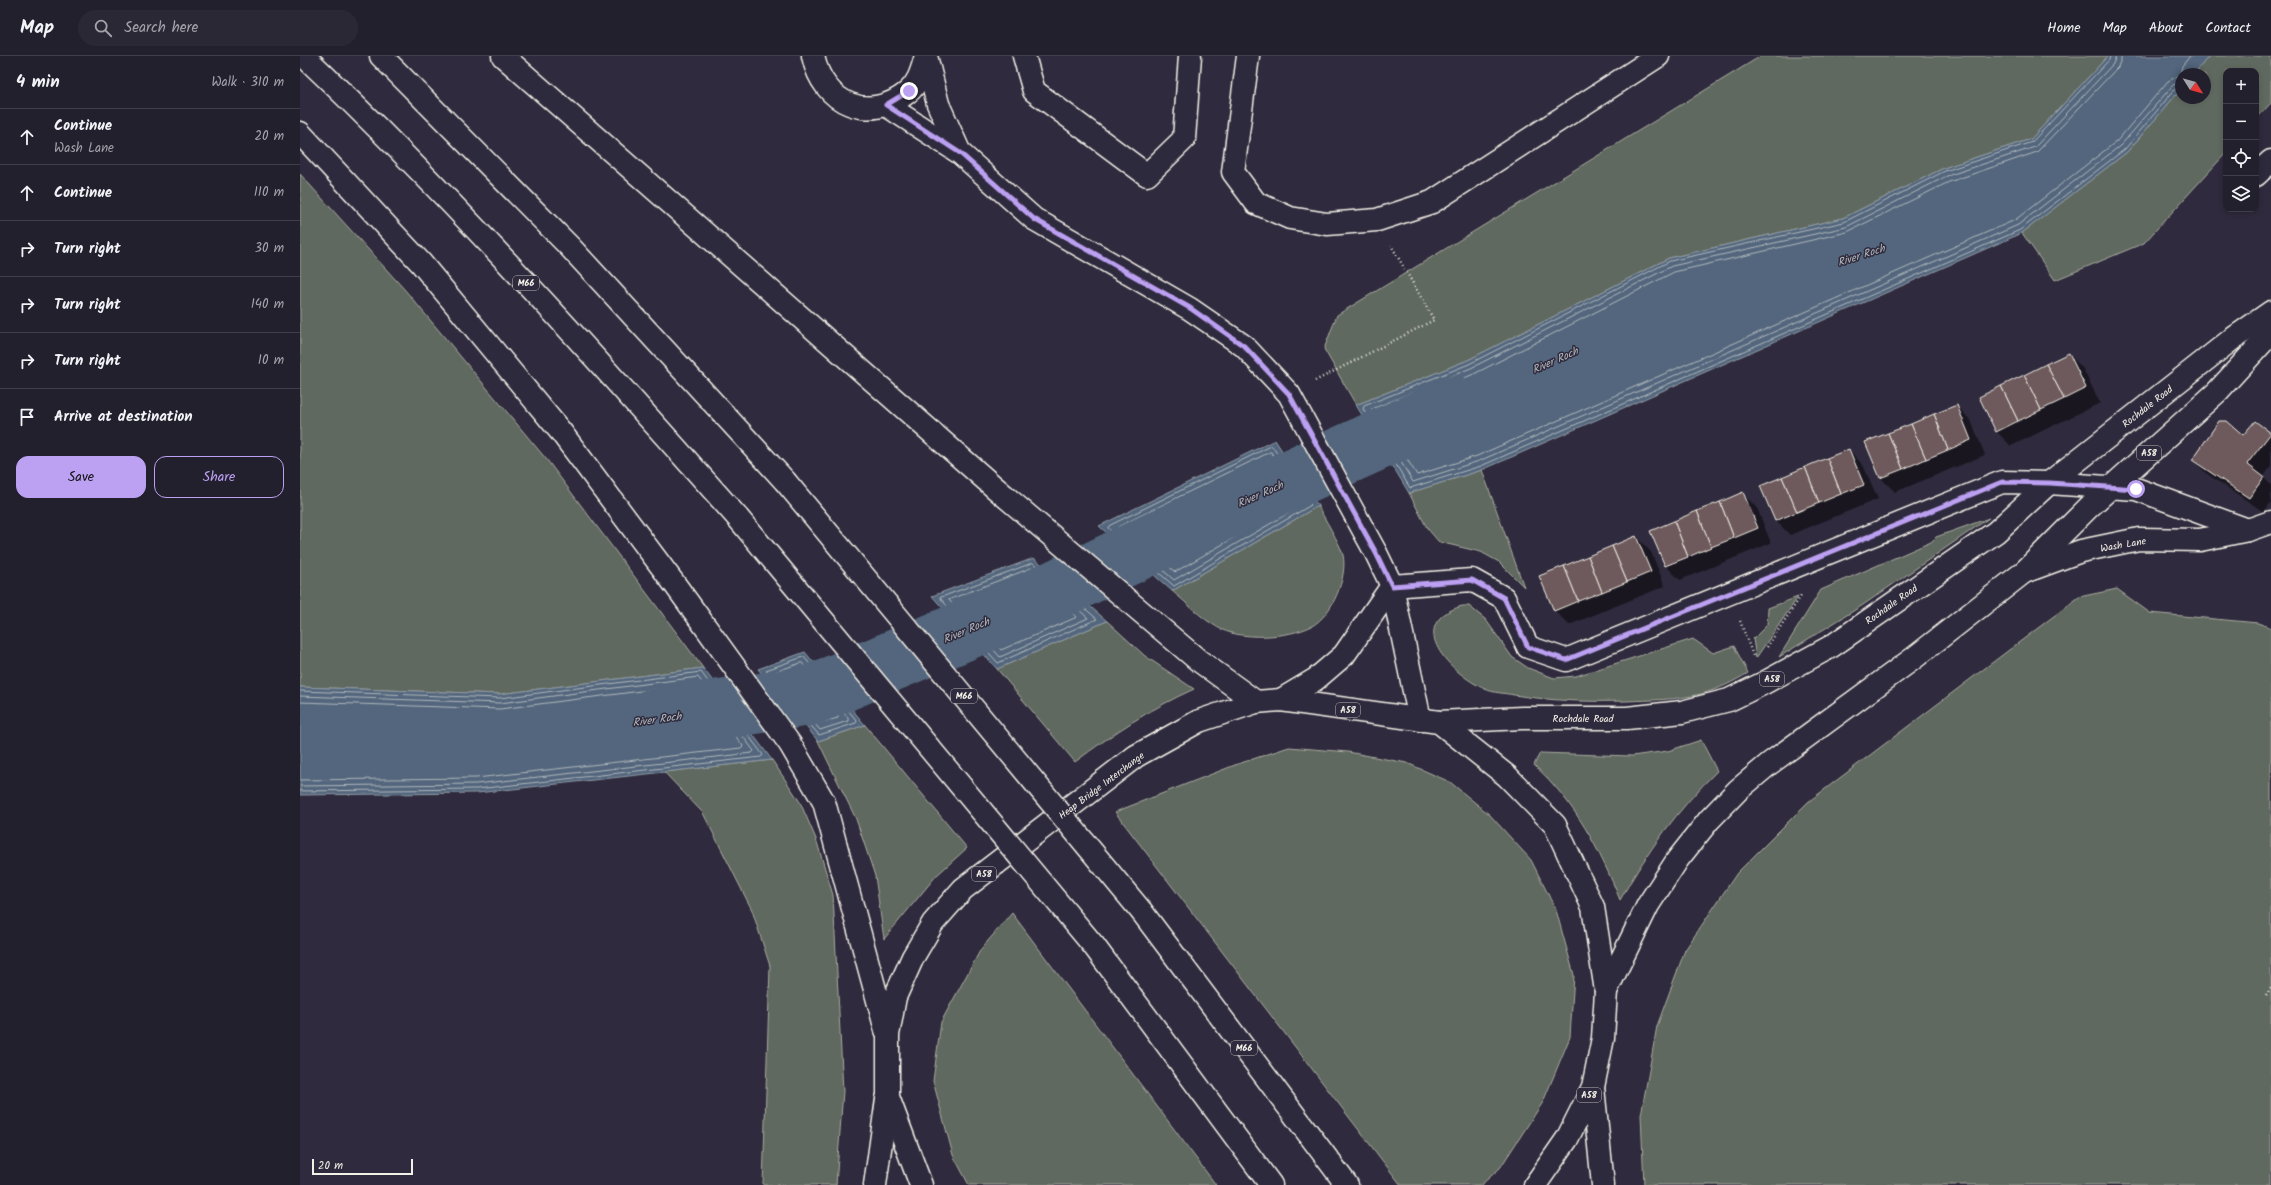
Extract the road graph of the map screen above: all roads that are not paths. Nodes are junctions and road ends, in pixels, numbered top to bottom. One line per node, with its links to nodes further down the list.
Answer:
1 (304, 56): 33 (main road, M66, bridge)
2 (381, 56): 34 (main road, M66, bridge)
3 (503, 56): 25 (main road)
4 (800, 56): 10 (main road)
5 (926, 56): 11 (main road); 13 (main road)
6 (1024, 56): 7 (main road)
7 (1190, 56)
8 (1248, 56): 9 (main road)
9 (1658, 56)
10 (814, 64): 11 (main road)
11 (886, 105): 13 (main road)
12 (300, 132): 28 (main road)
13 (960, 153): 23 (main road)
14 (2271, 161): 15 (main road)
15 (2259, 171)
16 (2271, 312): 18 (main road, Rochdale Road / A58)
17 (2271, 333): 19 (main road, A58)
18 (2050, 483): 19 (main road); 23 (main road); 26 (main road, Rochdale Road / A58)
19 (2110, 488): 21 (main road); 22 (main road, A58)
20 (2271, 522): 21 (main road, Wash Lane)
21 (2248, 530): 22 (main road, Wash Lane)
22 (2024, 572): 27 (main road, A58)
23 (1392, 586): 24 (main road); 26 (main road)
24 (1281, 700): 25 (main road, Heap Bridge Interchange / A58); 26 (main road, Heap Bridge Interchange / A58)
25 (1256, 702): 28 (main road, Heap Bridge Interchange / A58)
26 (1430, 721): 27 (main road, A58)
27 (1606, 991): 29 (main road, A58)
28 (888, 1035): 30 (main road, Heap Bridge Interchange / A58)
29 (1593, 1087): 35 (main road, A58); 36 (main road)
30 (888, 1097): 31 (main road, A58); 32 (main road, Heap Bridge Interchange / A58)
31 (874, 1185)
32 (920, 1185)
33 (1271, 1185)
34 (1347, 1185)
35 (1535, 1185)
36 (1603, 1185)

